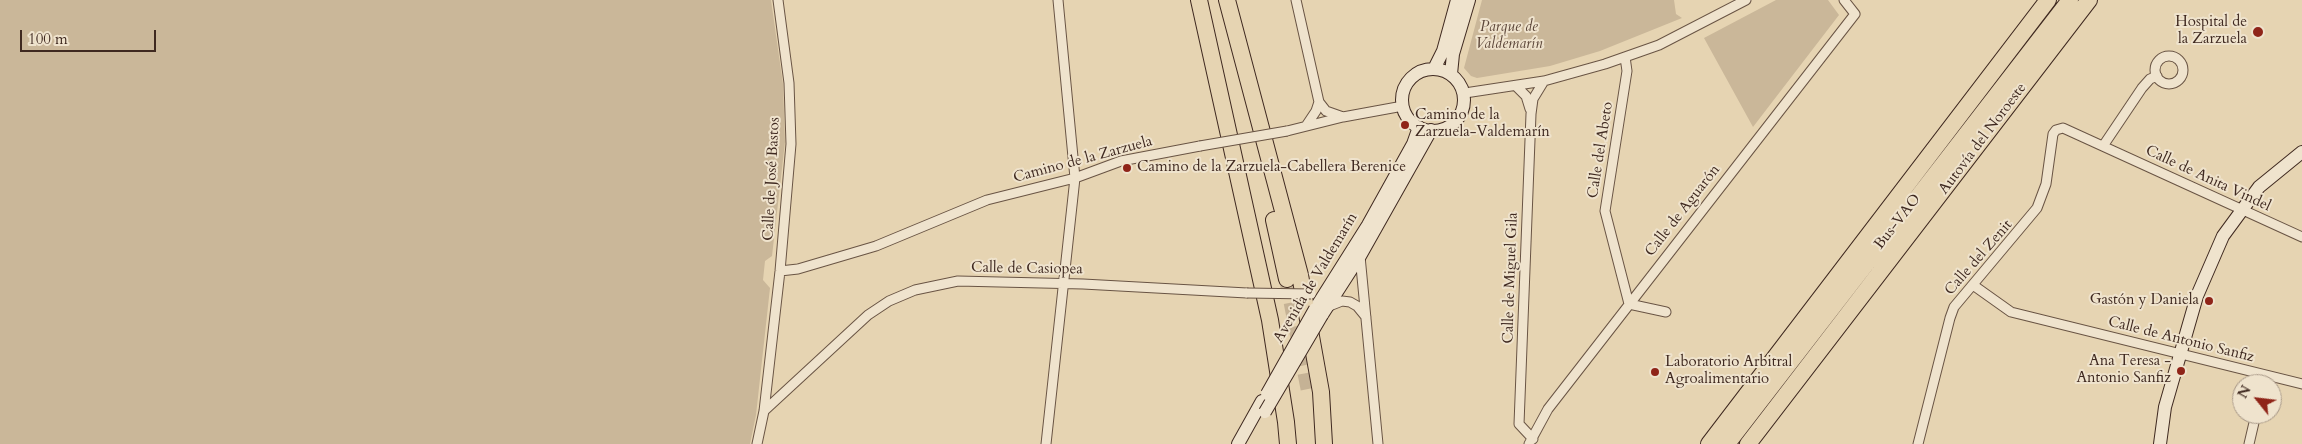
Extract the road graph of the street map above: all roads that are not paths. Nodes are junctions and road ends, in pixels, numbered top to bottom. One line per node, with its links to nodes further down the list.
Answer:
1 (778, 0): 36 (street, Calle de José Bastos)
2 (1058, 0): 32 (street)
3 (1199, 0): 46 (highway)
4 (1226, 0): 37 (highway); 64 (highway)
5 (1296, 0): 22 (street)
6 (1457, 0): 15 (street)
7 (1468, 0): 16 (street)
8 (1746, 0): 14 (street)
9 (1844, 0): 43 (street, Calle de Aguarón)
10 (2048, 0): 20 (highway)
11 (2070, 0): 68 (highway, Bus-VAO)
12 (2089, 0): 24 (highway, Autovía del Noroeste)
13 (2097, 0): 24 (highway)
14 (1625, 57): 18 (street); 43 (street, Calle del Abeto)
15 (1434, 69): 16 (street); 23 (street)
16 (1451, 74): 21 (street)
17 (2157, 76): 30 (street)
18 (1544, 81): 19 (street); 25 (street, Calle de Miguel Gila)
19 (1516, 86): 21 (street); 25 (street, Calle de Miguel Gila)
20 (1981, 89): 66 (highway); 67 (highway)
21 (1465, 93): 28 (street)
22 (1318, 102): 26 (street); 27 (street)
23 (1402, 106): 26 (street, Camino de la Zarzuela); 28 (street)
24 (2008, 106): 52 (highway, Autovía del Noroeste)
25 (1531, 114): 56 (street, Calle de Miguel Gila)
26 (1343, 117): 27 (street, Camino de la Zarzuela)
27 (1306, 126): 32 (street, Camino de la Zarzuela, bridge)
28 (1425, 128): 35 (street, Avenida de Valdemarín); 41 (street, Avenida de Valdemarín)
29 (2063, 128): 30 (street, Calle de Anita Vindel); 39 (street, Calle del Zenit)
30 (2103, 146): 33 (street, Calle de Anita Vindel)
31 (2302, 152): 33 (street)
32 (1075, 178): 36 (street, Camino de la Zarzuela); 38 (street)
33 (2241, 209): 34 (street, Calle de Anita Vindel); 47 (street)
34 (2302, 237)
35 (1360, 256): 40 (street); 41 (street, Avenida de Valdemarín)
36 (780, 271): 54 (street, Calle de José Bastos)
37 (1287, 279)
38 (1064, 284): 41 (street, Calle de Casiopea, bridge); 54 (street, Calle de Casiopea); 58 (street)
39 (1973, 285): 47 (street, Calle de Antonio Sanfiz); 71 (street, Calle del Zenit)
40 (1364, 294): 42 (street); 45 (street)
41 (1322, 303): 42 (street, Calle de Casiopea); 53 (street, Avenida de Valdemarín, bridge)
42 (1354, 304): 45 (street)
43 (1629, 304): 44 (street); 56 (street, Calle de Aguarón)
44 (1666, 312)
45 (1366, 317): 65 (street)
46 (1270, 320): 61 (highway); 62 (highway)
47 (2180, 353): 48 (street, Calle de Antonio Sanfiz); 72 (street)
48 (2245, 374)
49 (2282, 382): 50 (street, Calle de Antonio Sanfiz)
50 (2302, 384)
51 (1310, 396): 63 (highway)
52 (1782, 401): 69 (highway, Autovía del Noroeste); 70 (highway)
53 (1264, 407): 59 (street, Avenida de Valdemarín); 60 (street, Avenida de Valdemarín)
54 (764, 411): 57 (street, Calle de José Bastos)
55 (2254, 424): 73 (street)
56 (1531, 442)
57 (757, 444)
58 (1046, 444)
59 (1238, 444)
60 (1248, 444)
61 (1278, 444)
62 (1288, 444)
63 (1312, 444)
64 (1324, 444)
65 (1378, 444)
66 (1696, 444)
67 (1709, 444)
68 (1727, 444)
69 (1748, 444)
70 (1756, 444)
71 (1918, 444)
72 (2160, 444)
73 (2249, 444)

